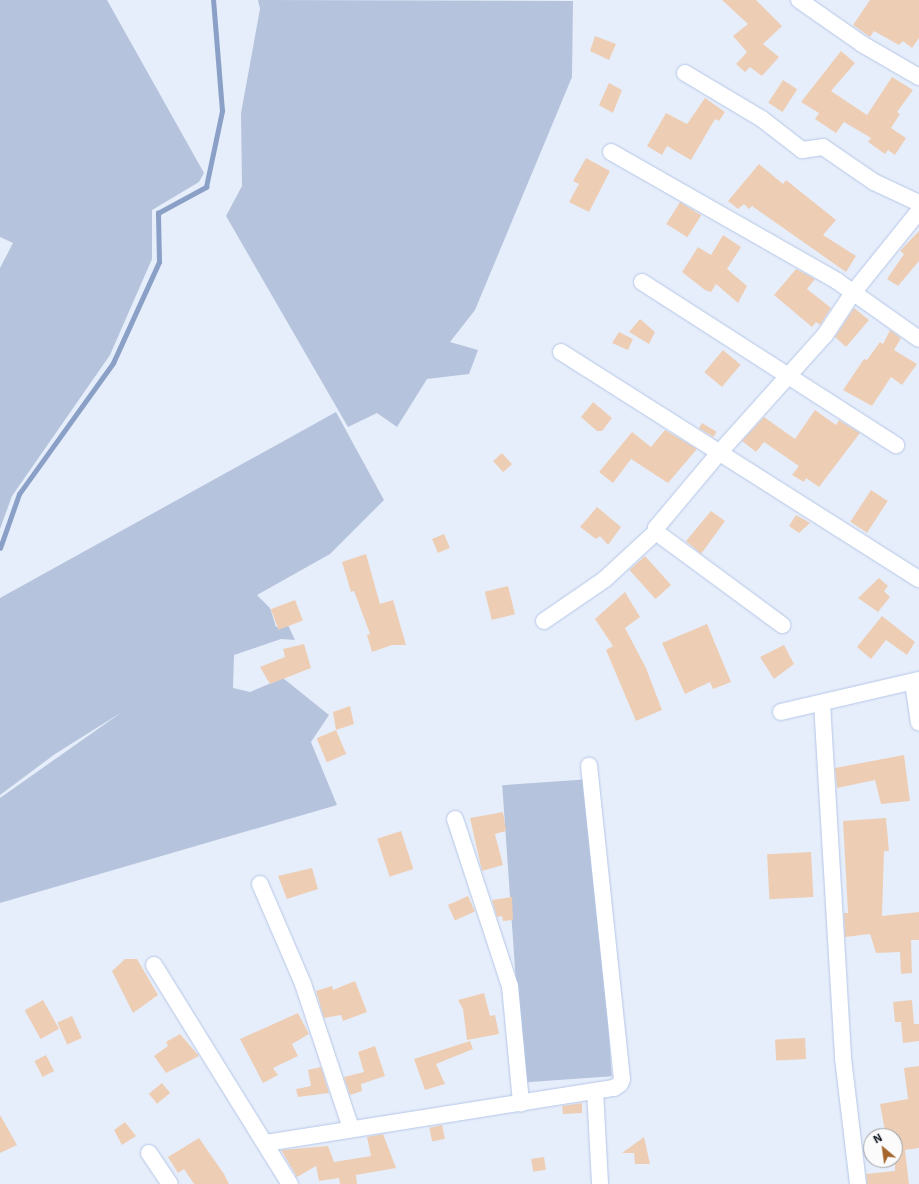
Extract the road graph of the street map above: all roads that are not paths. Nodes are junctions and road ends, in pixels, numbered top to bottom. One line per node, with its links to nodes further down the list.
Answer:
1 (799, 0): 3 (street)
2 (685, 73): 5 (street)
3 (919, 77)
4 (611, 152): 8 (street)
5 (919, 203)
6 (919, 211): 8 (street)
7 (642, 282): 11 (street)
8 (852, 294): 9 (street); 11 (street)
9 (919, 338)
10 (561, 352): 13 (street)
11 (790, 374): 12 (street); 13 (street)
12 (896, 445)
13 (719, 453): 14 (street); 15 (street)
14 (656, 532): 16 (street); 17 (street)
15 (916, 573)
16 (544, 621)
17 (782, 625)
18 (916, 681): 19 (street); 21 (street)
19 (822, 703): 20 (street); 34 (street)
20 (781, 712)
21 (919, 724)
22 (589, 766): 26 (street)
23 (455, 819): 27 (street)
24 (260, 884): 28 (street)
25 (154, 965): 29 (street)
26 (595, 1091): 27 (street); 33 (street)
27 (521, 1103): 28 (street)
28 (351, 1128): 29 (street)
29 (266, 1143): 32 (street)
30 (149, 1153): 31 (street)
31 (170, 1184)
32 (290, 1184)
33 (600, 1184)
34 (858, 1184)

